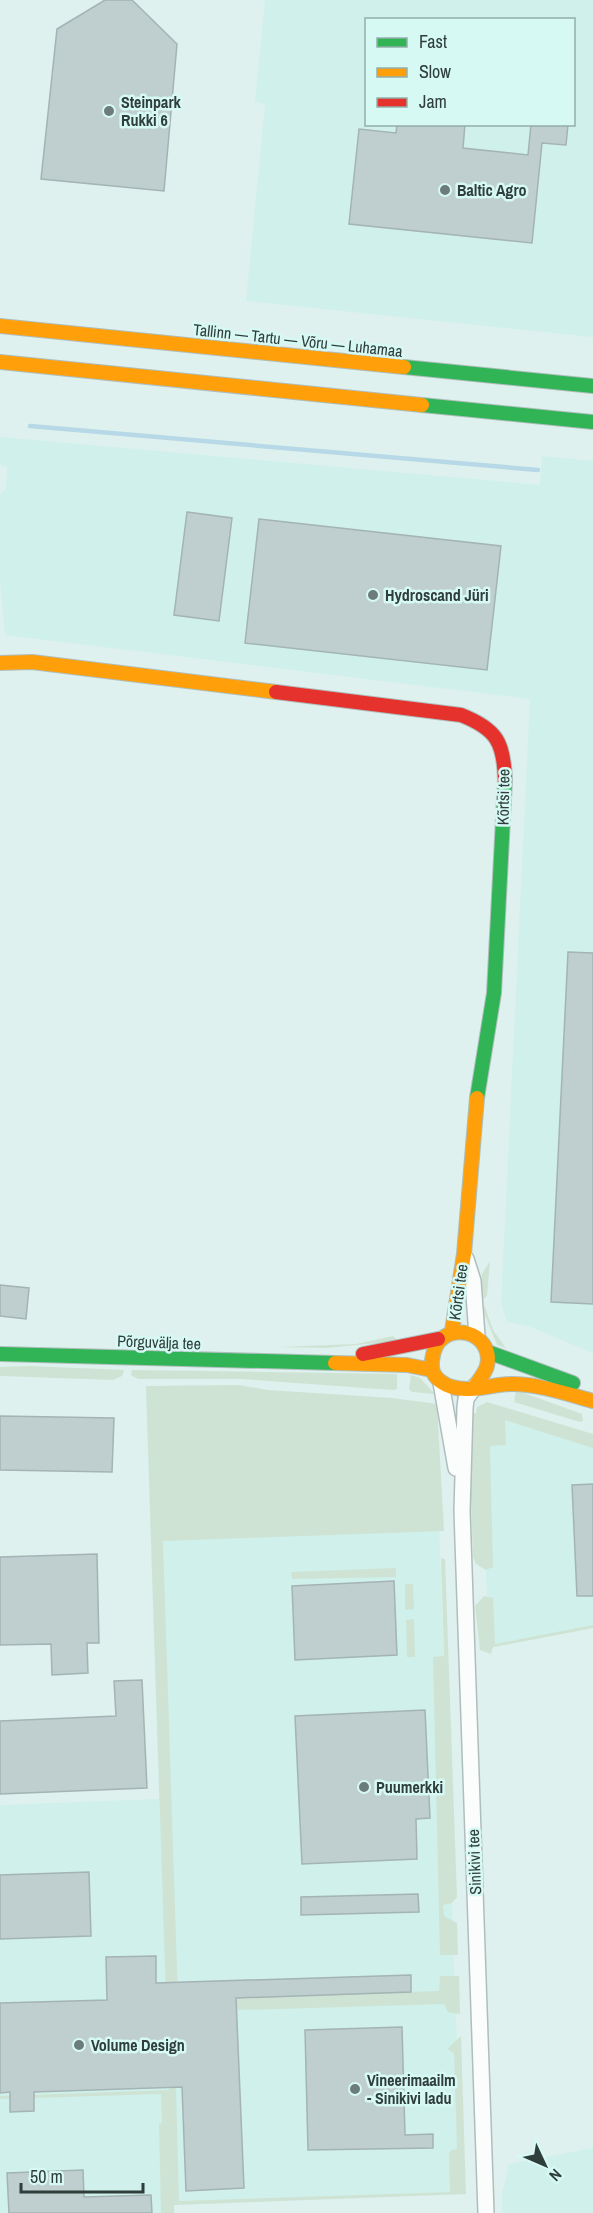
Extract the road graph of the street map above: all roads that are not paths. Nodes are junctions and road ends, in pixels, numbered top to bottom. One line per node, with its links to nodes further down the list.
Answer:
1 (0, 326): 3 (main road, Tallinn — Tartu — Võru — Luhamaa)
2 (0, 362): 4 (main road)
3 (593, 386)
4 (593, 422)
5 (0, 663): 6 (main road, Kõrtsi tee)
6 (464, 1254): 7 (main road, Kõrtsi tee); 8 (street, Kõrtsi tee)
7 (452, 1331): 8 (main road); 9 (main road)
8 (477, 1336): 10 (main road)
9 (438, 1339): 12 (main road, Põrguvälja tee); 13 (main road)
10 (488, 1352): 14 (main road); 15 (main road)
11 (0, 1354): 12 (main road, Põrguvälja tee)
12 (316, 1362): 13 (main road, Põrguvälja tee)
13 (436, 1377): 14 (main road); 17 (street, Sinikivi tee)
14 (475, 1386): 16 (main road); 17 (street, Sinikivi tee)
15 (593, 1393)
16 (593, 1401)
17 (462, 1511): 18 (street, Sinikivi tee)
18 (486, 2213)

